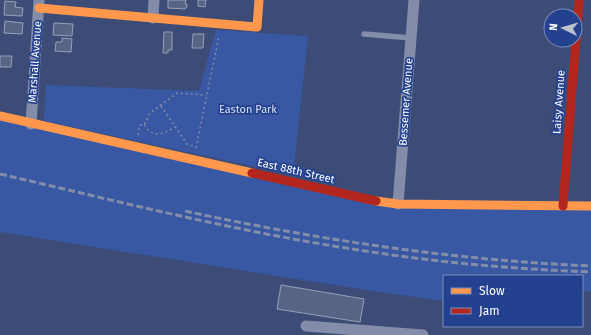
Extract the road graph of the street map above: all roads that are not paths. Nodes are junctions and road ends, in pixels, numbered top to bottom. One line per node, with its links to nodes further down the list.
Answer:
1 (154, 0): 6 (street)
2 (259, 0): 6 (street)
3 (414, 0): 8 (street, Bessemer Avenue)
4 (579, 0): 12 (street, Laisy Avenue)
5 (39, 4): 6 (street); 10 (street, Marshall Avenue)
6 (153, 18)
7 (364, 34): 8 (lane)
8 (411, 38): 11 (street, Bessemer Avenue)
9 (0, 116): 10 (street, East 88th Street)
10 (31, 124): 11 (street, East 88th Street)
11 (398, 204): 12 (street, East 88th Street)
12 (563, 206): 13 (street, East 88th Street)
13 (591, 206)
14 (306, 326): 15 (street)
15 (370, 333): 16 (street)
16 (423, 335)

